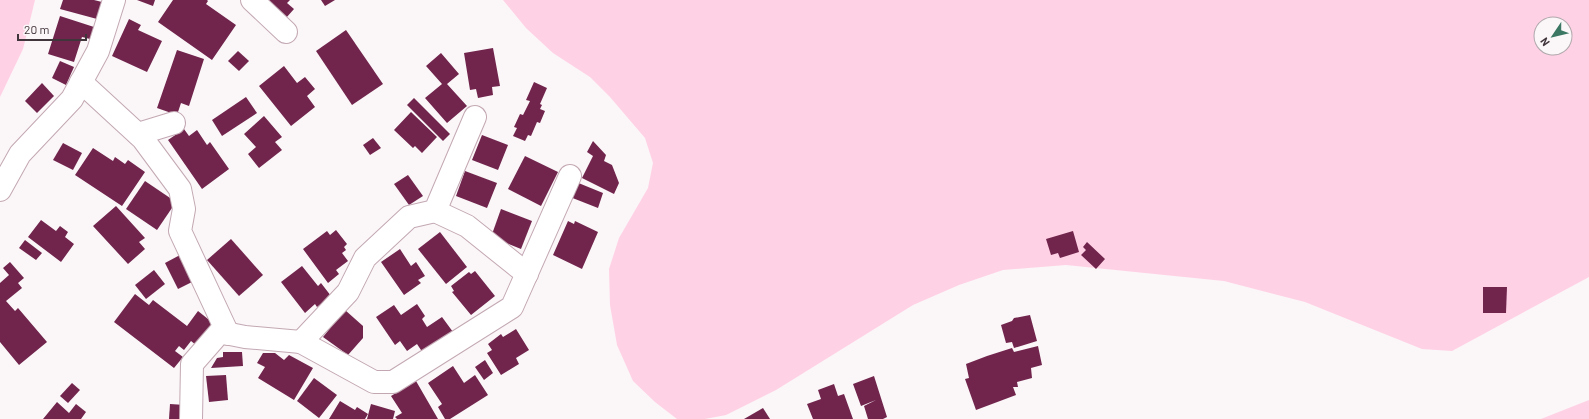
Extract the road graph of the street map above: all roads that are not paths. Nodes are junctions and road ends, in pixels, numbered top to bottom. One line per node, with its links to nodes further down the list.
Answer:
1 (114, 0): 4 (street)
2 (252, 0): 3 (street)
3 (286, 32)
4 (81, 82): 7 (street); 9 (street)
5 (476, 117): 10 (street)
6 (174, 123): 7 (street)
7 (138, 134): 12 (street)
8 (570, 176): 11 (street)
9 (0, 190)
10 (435, 211): 11 (street); 13 (street)
11 (526, 274): 13 (street)
12 (228, 334): 13 (street); 14 (street)
13 (302, 342)
14 (191, 419)

